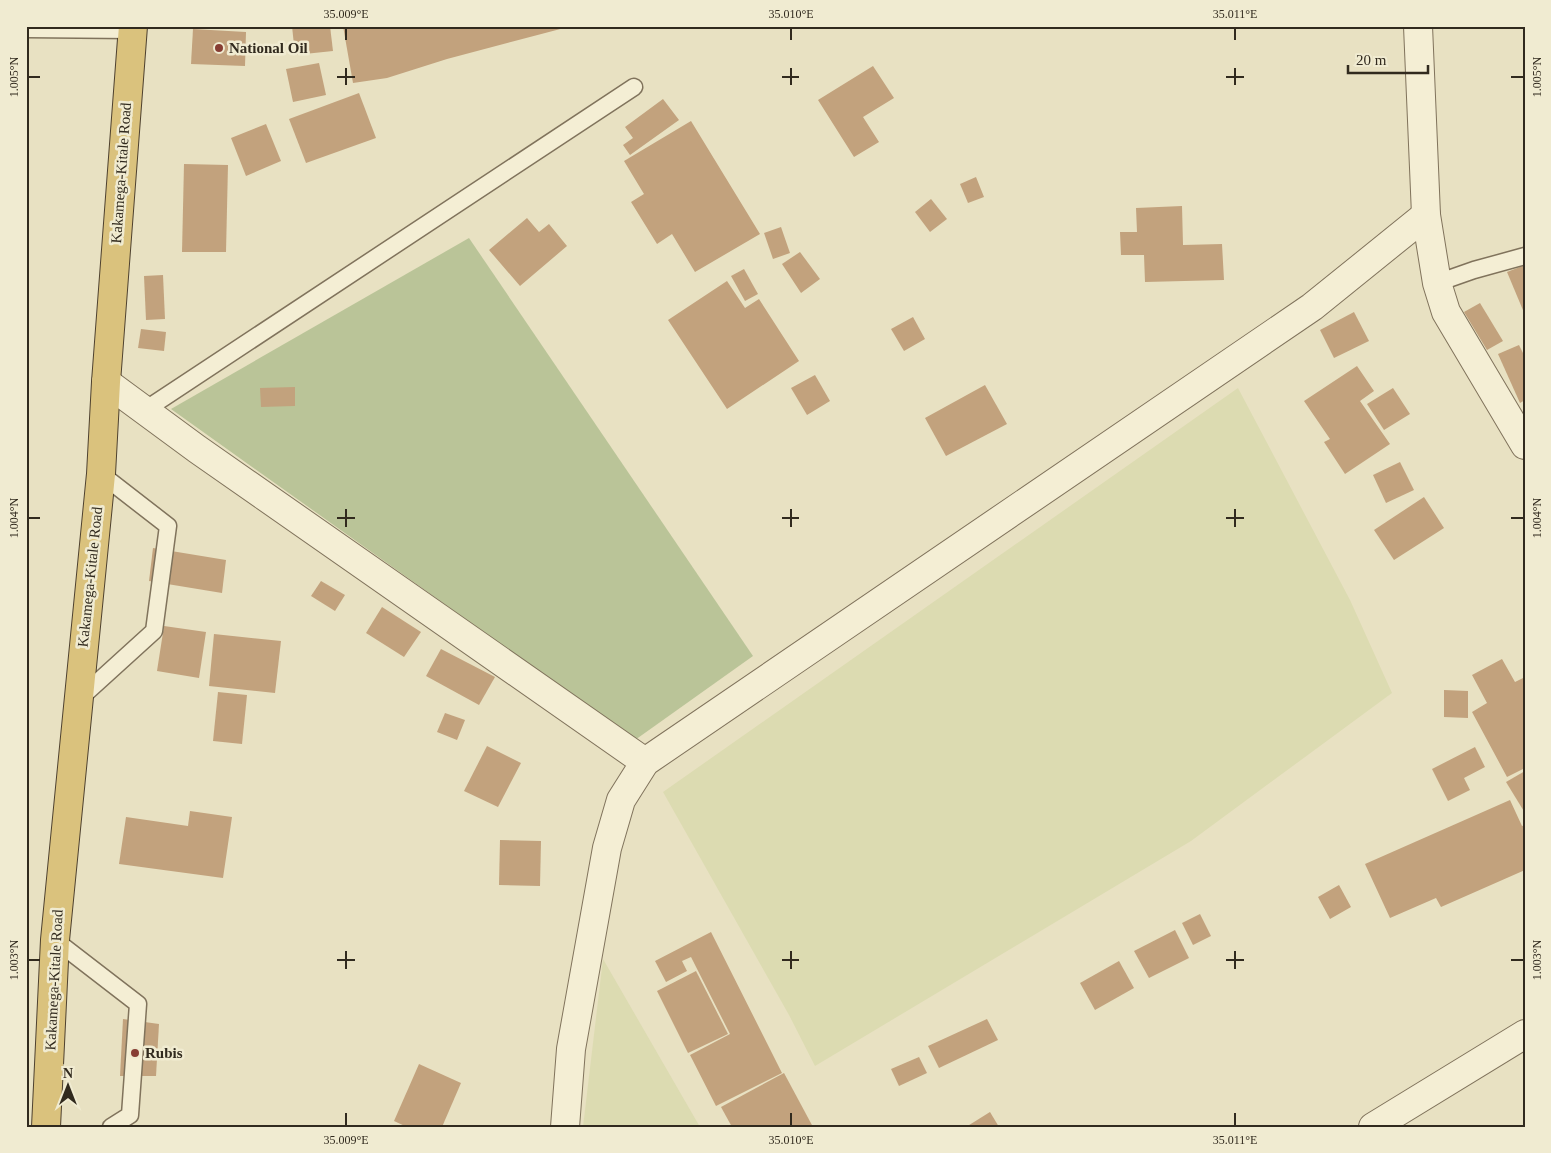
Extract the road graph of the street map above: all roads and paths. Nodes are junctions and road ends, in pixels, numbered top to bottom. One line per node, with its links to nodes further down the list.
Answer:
1 (1418, 26): 5 (street)
2 (26, 28): 3 (lane)
3 (132, 28): 8 (highway, Kakamega-Kitale Road)
4 (634, 87): 9 (lane)
5 (1426, 215): 7 (street); 13 (street)
6 (1525, 256): 7 (lane)
7 (1437, 283): 10 (street)
8 (106, 382): 9 (street); 11 (highway, Kakamega-Kitale Road)
9 (145, 410): 13 (street)
10 (1525, 445)
11 (101, 474): 12 (highway, Kakamega-Kitale Road); 12 (lane)
12 (78, 700): 14 (highway, Kakamega-Kitale Road)
13 (645, 762): 18 (street)
14 (55, 940): 16 (highway, Kakamega-Kitale Road); 17 (lane)
15 (1525, 1034): 19 (street)
16 (46, 1127)
17 (111, 1127)
18 (566, 1127)
19 (1373, 1127)

